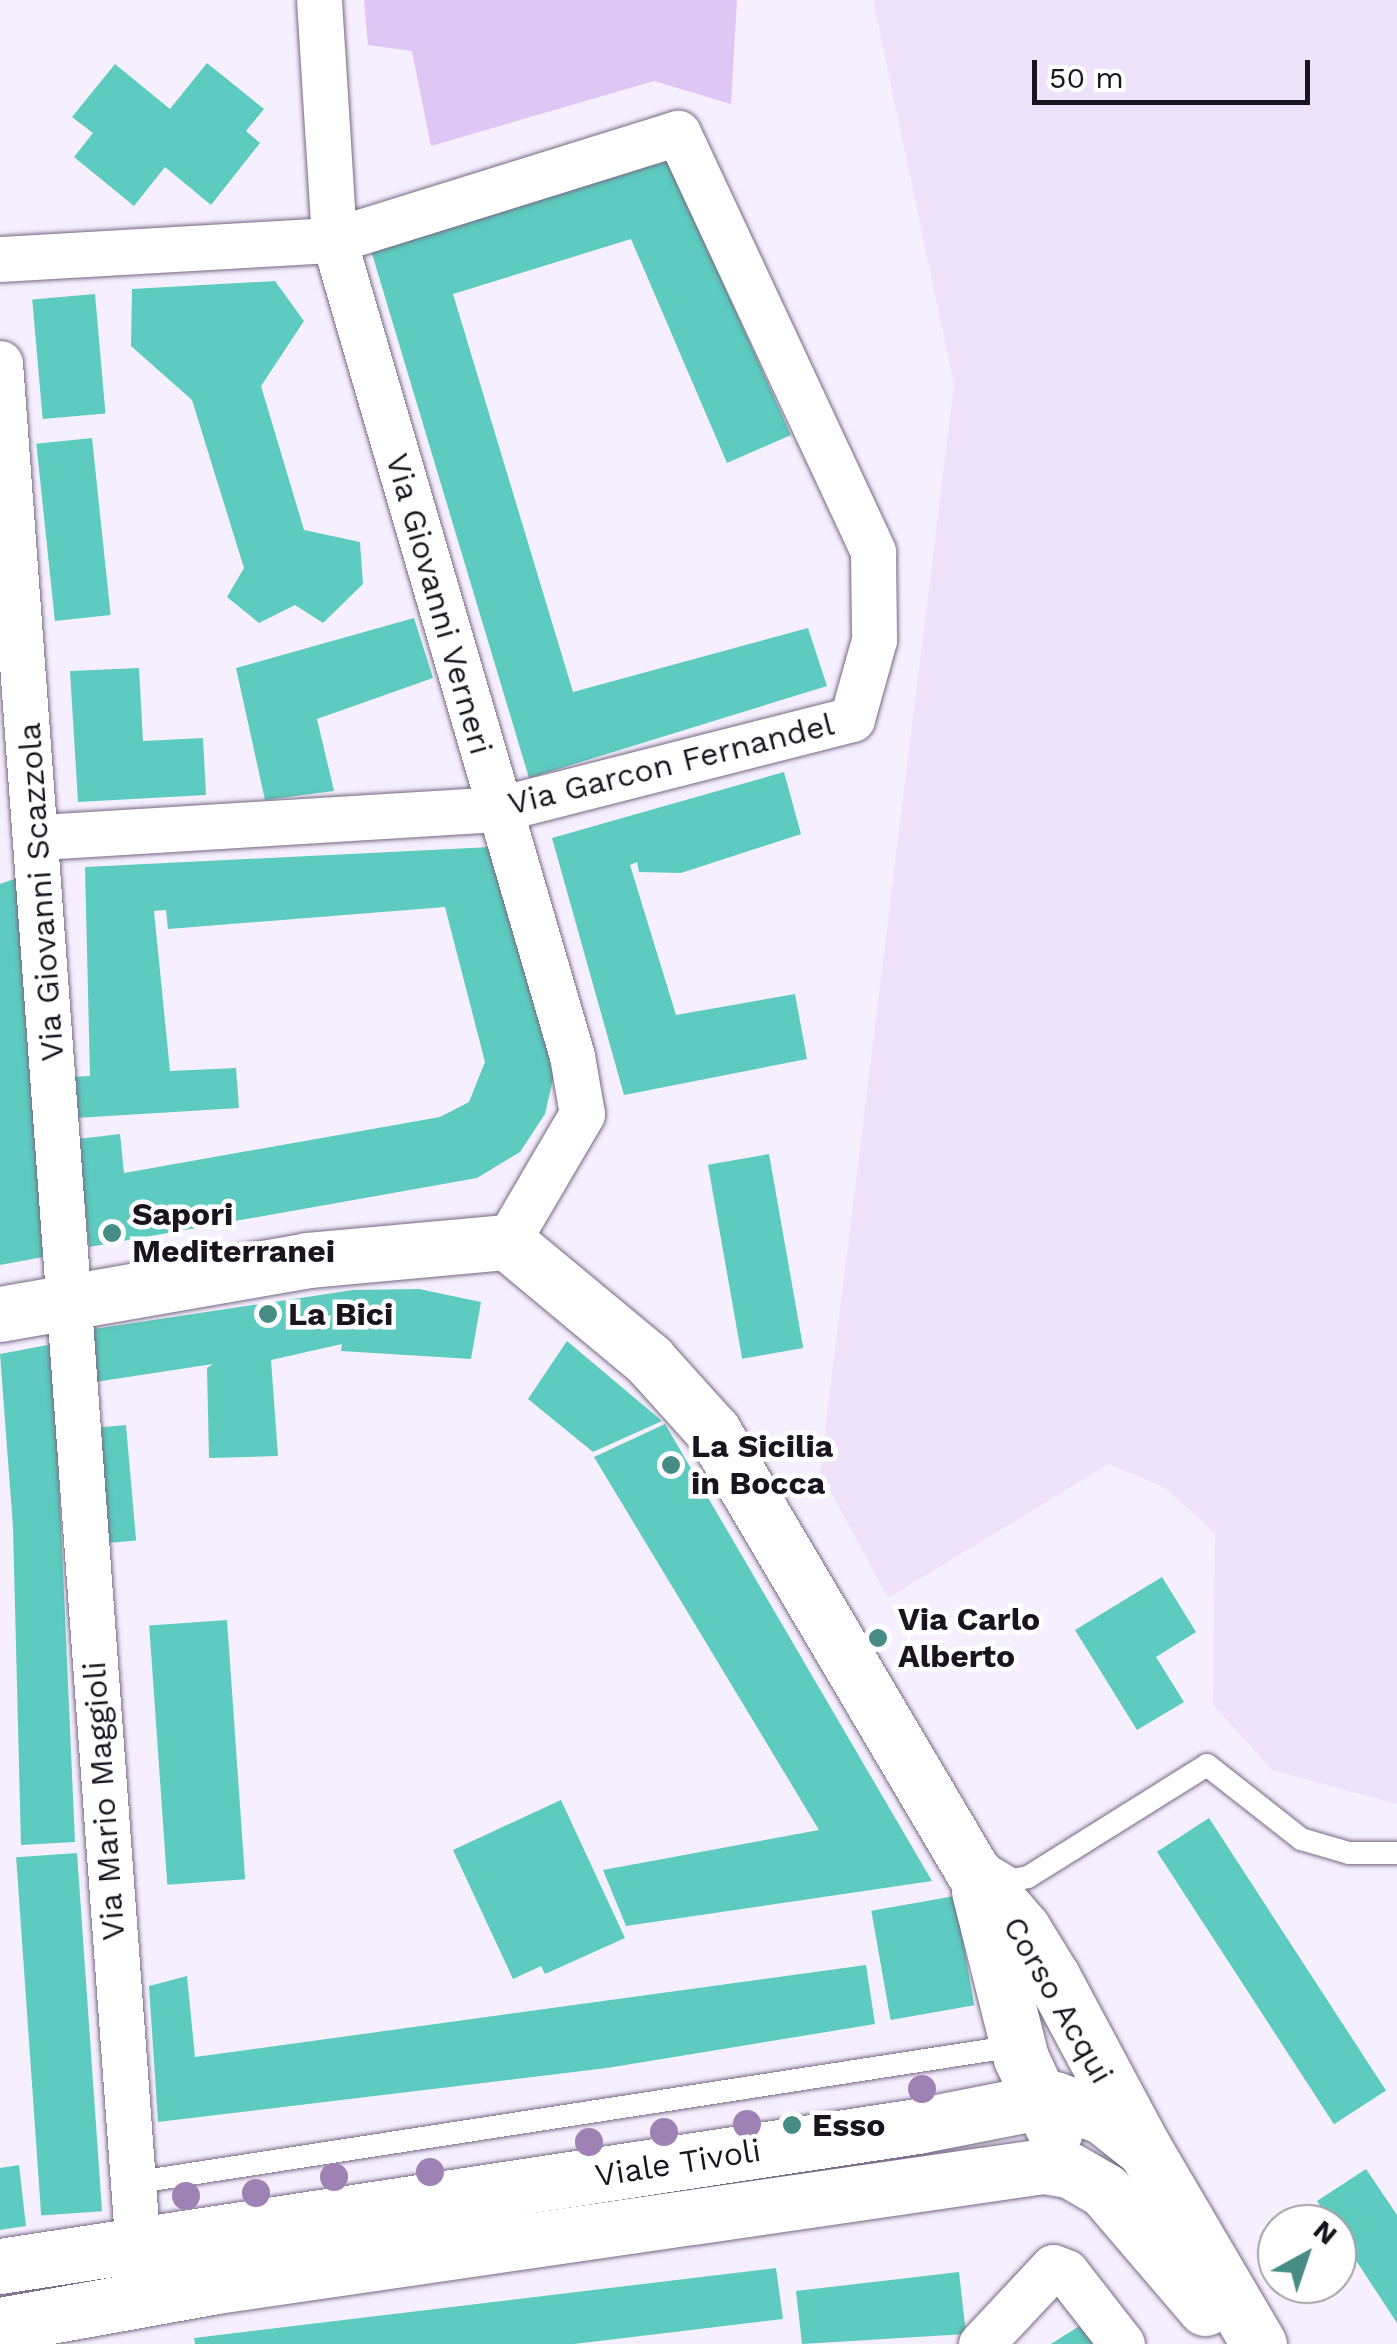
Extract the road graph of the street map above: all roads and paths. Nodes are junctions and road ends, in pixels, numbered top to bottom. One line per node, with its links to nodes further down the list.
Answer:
1 (319, 0): 2 (street, Via Giovanni Verneri)
2 (334, 240): 3 (street); 5 (street, Via Giovanni Verneri); 5 (street, Via Garcon Fernandel)
3 (0, 259)
4 (0, 363): 6 (street, Via Giovanni Scazzola)
5 (499, 809): 6 (street, Via Garcon Fernandel); 7 (street, Via Giovanni Verneri)
6 (39, 837): 8 (street, Via Giovanni Scazzola)
7 (507, 1242): 8 (main road); 10 (main road)
8 (66, 1302): 9 (main road); 17 (street, Via Mario Maggioli)
9 (0, 1314)
10 (937, 1808): 11 (lane); 12 (main road)
11 (1397, 1852)
12 (972, 1870): 13 (main road, Corso Acqui); 16 (main road, Corso Acqui)
13 (1009, 2024): 14 (main road, Corso Acqui); 15 (main road, Corso Acqui); 17 (lane)
14 (1036, 2099): 15 (main road, Viale Tivoli); 16 (main road, Viale Tivoli); 18 (main road, Corso Acqui)
15 (917, 2126): 19 (main road, Viale Tivoli)
16 (1144, 2150): 26 (main road, Viale Tivoli)
17 (132, 2183): 19 (street, Via Mario Maggioli)
18 (1105, 2191): 21 (main road, Viale Tivoli); 25 (main road, Viale Tivoli)
19 (137, 2246): 20 (main road, Viale Tivoli); 21 (street, Via Mario Maggioli)
20 (16, 2264): 22 (main road)
21 (142, 2300): 22 (main road, Viale Tivoli)
22 (40, 2329)
23 (981, 2344): 24 (street)
24 (1122, 2344)
25 (1238, 2344)
26 (1259, 2344)

